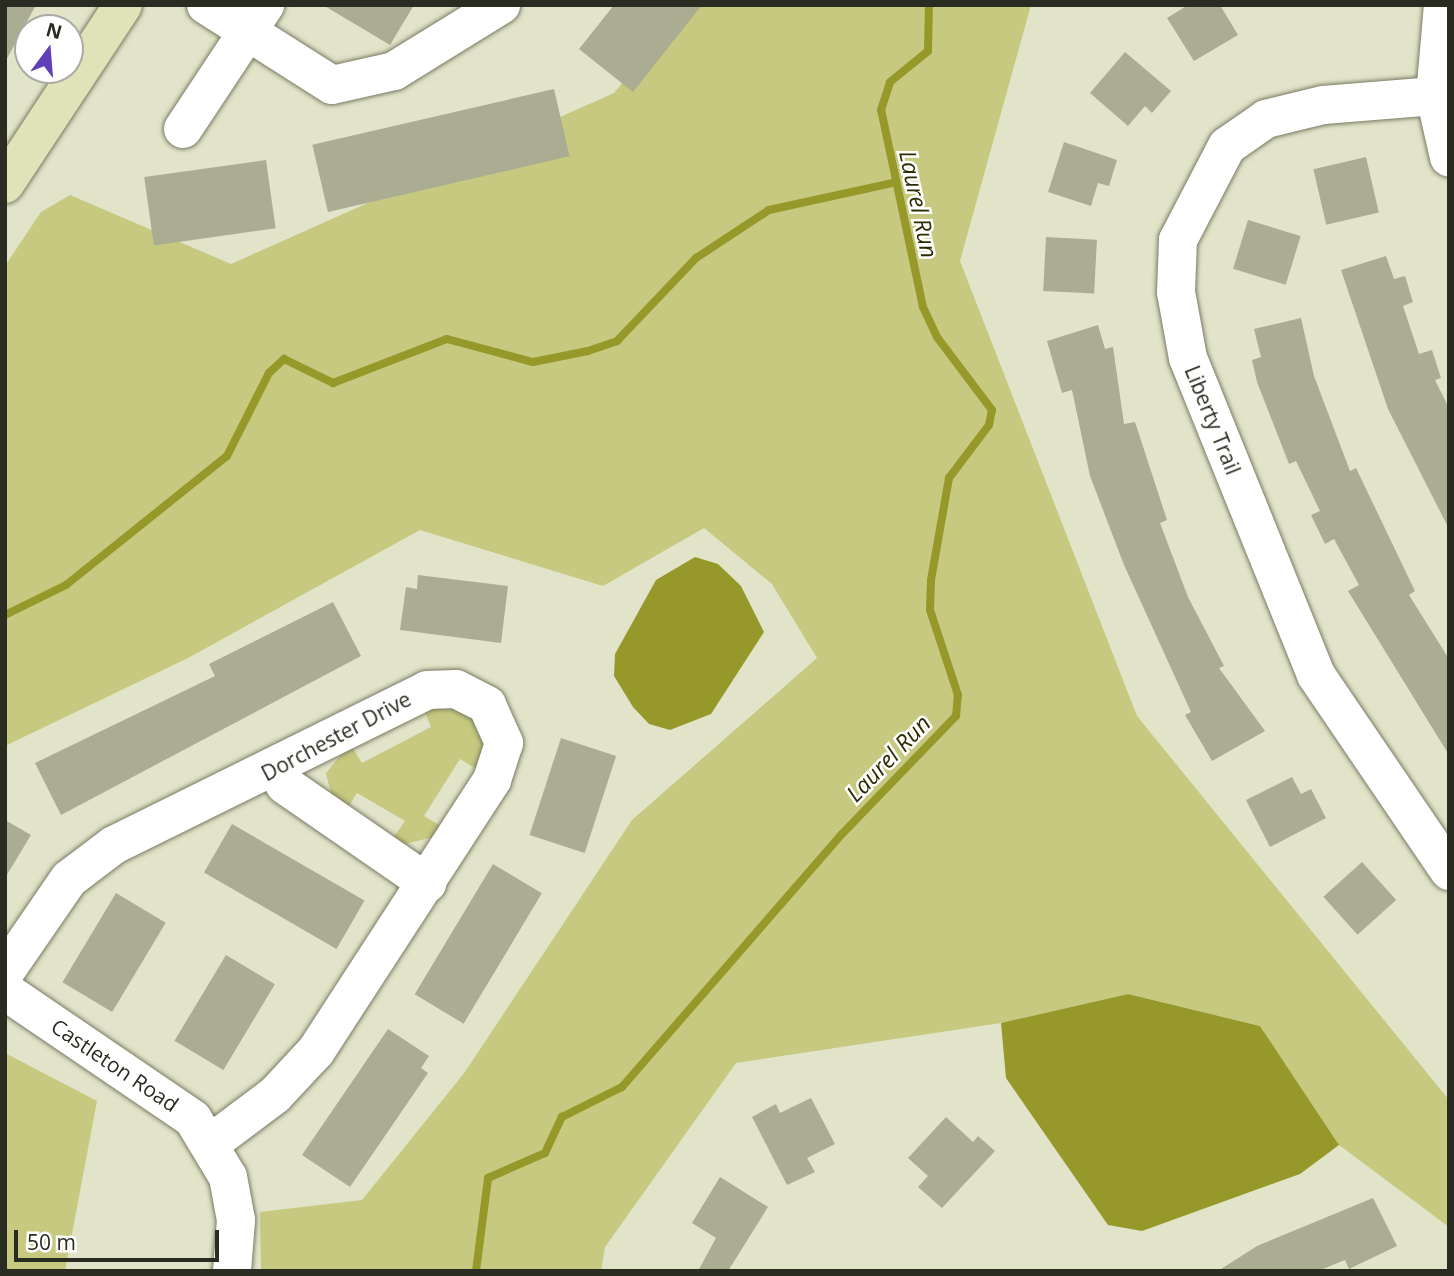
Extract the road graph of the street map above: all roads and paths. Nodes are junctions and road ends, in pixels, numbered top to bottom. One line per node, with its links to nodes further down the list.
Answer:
1 (123, 5): 9 (main road)
2 (206, 5): 5 (street)
3 (501, 5): 5 (street)
4 (1443, 5): 6 (street)
5 (256, 19): 7 (street)
6 (1435, 96): 8 (street); 11 (street, Liberty Trail)
7 (183, 129)
8 (1449, 157)
9 (5, 184)
10 (275, 769): 12 (street); 12 (street, Dorchester Drive); 13 (street, Dorchester Drive)
11 (1449, 871)
12 (427, 883): 15 (street, Dorchester Drive)
13 (5, 972)
14 (5, 991): 15 (street, Castleton Road)
15 (211, 1143): 16 (street, Castleton Road)
16 (232, 1271)

